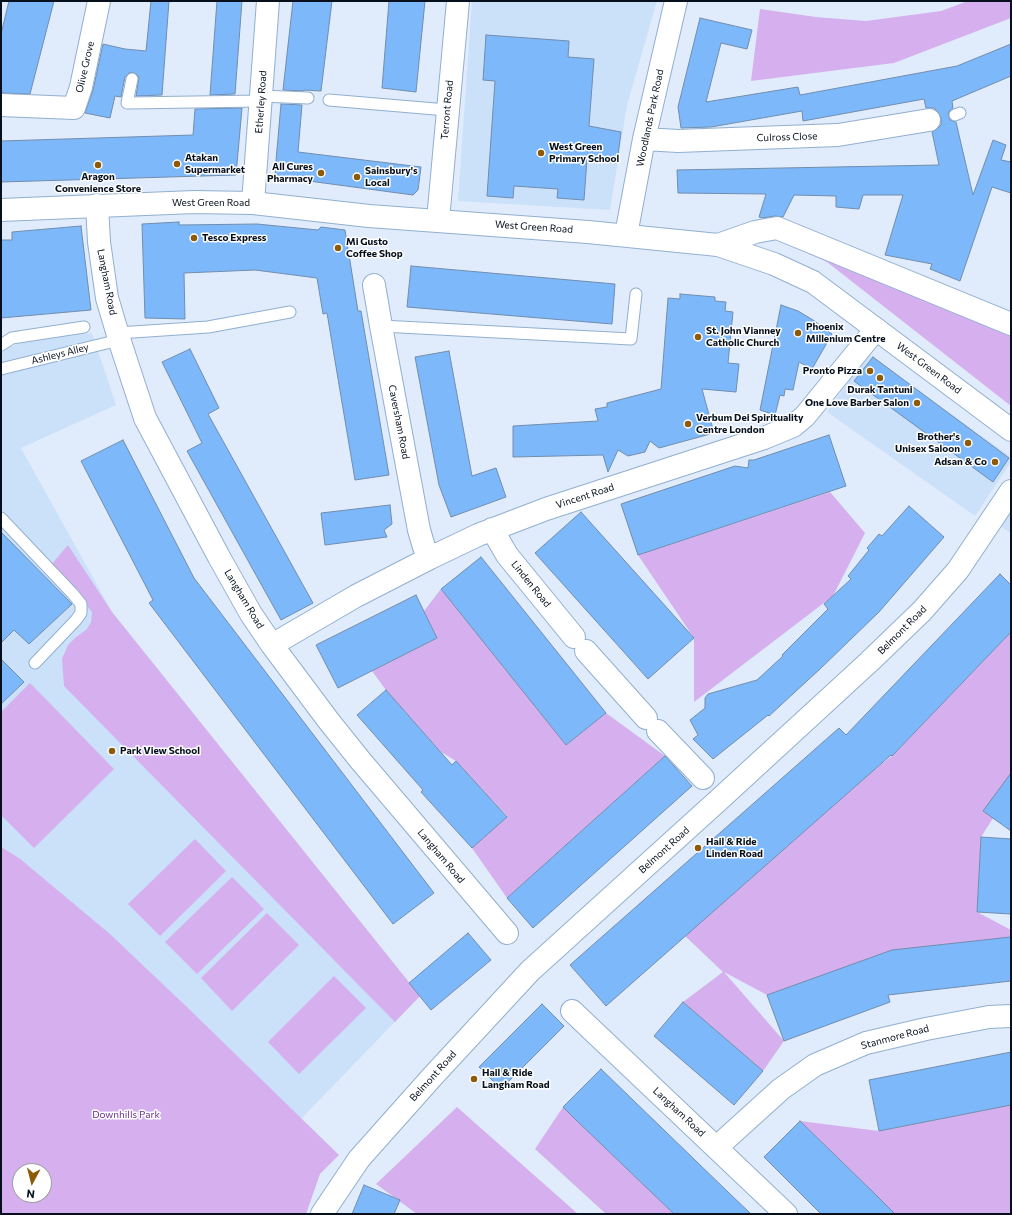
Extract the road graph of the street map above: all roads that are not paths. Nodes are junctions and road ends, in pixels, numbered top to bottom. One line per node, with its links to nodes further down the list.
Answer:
1 (99, 1): 9 (street, Olive Grove)
2 (268, 1): 6 (street, Etherley Road)
3 (458, 1): 10 (street, Terront Road)
4 (676, 1): 12 (street, Woodlands Park Road)
5 (132, 79): 6 (lane)
6 (261, 98): 7 (lane); 13 (street, Etherley Road)
7 (308, 98)
8 (329, 100): 10 (lane)
9 (1, 105)
10 (448, 110): 16 (street, Terront Road)
11 (929, 120): 12 (street, Culross Close)
12 (644, 139): 17 (street, Woodlands Park Road)
13 (254, 202): 14 (street, West Green Road); 16 (street, West Green Road)
14 (97, 205): 15 (street, West Green Road); 26 (street, Langham Road)
15 (1, 210)
16 (438, 220): 17 (street, West Green Road)
17 (626, 235): 18 (street, West Green Road)
18 (718, 245): 22 (street); 25 (street, West Green Road)
19 (374, 285): 23 (street, Caversham Road)
20 (636, 294): 23 (lane)
21 (290, 312): 26 (lane, Ashleys Alley)
22 (1011, 324)
23 (381, 326): 33 (street, Caversham Road)
24 (84, 327): 27 (lane)
25 (876, 329): 29 (street, West Green Road); 32 (street, Vincent Road)
26 (119, 336): 28 (lane, Ashleys Alley); 34 (street, Langham Road)
27 (1, 345)
28 (1, 369)
29 (1011, 430)
30 (1011, 491): 41 (street, Belmont Road)
31 (1, 518): 35 (lane)
32 (492, 529): 33 (street, Vincent Road); 36 (street, Linden Road)
33 (430, 558): 34 (street, Vincent Road)
34 (272, 645): 37 (street, Langham Road)
35 (35, 663)
36 (703, 778)
37 (507, 933)
38 (572, 1011): 40 (street, Langham Road)
39 (1011, 1016): 40 (street, Stanmore Road)
40 (717, 1147): 42 (street, Langham Road)
41 (322, 1214)
42 (786, 1214)

